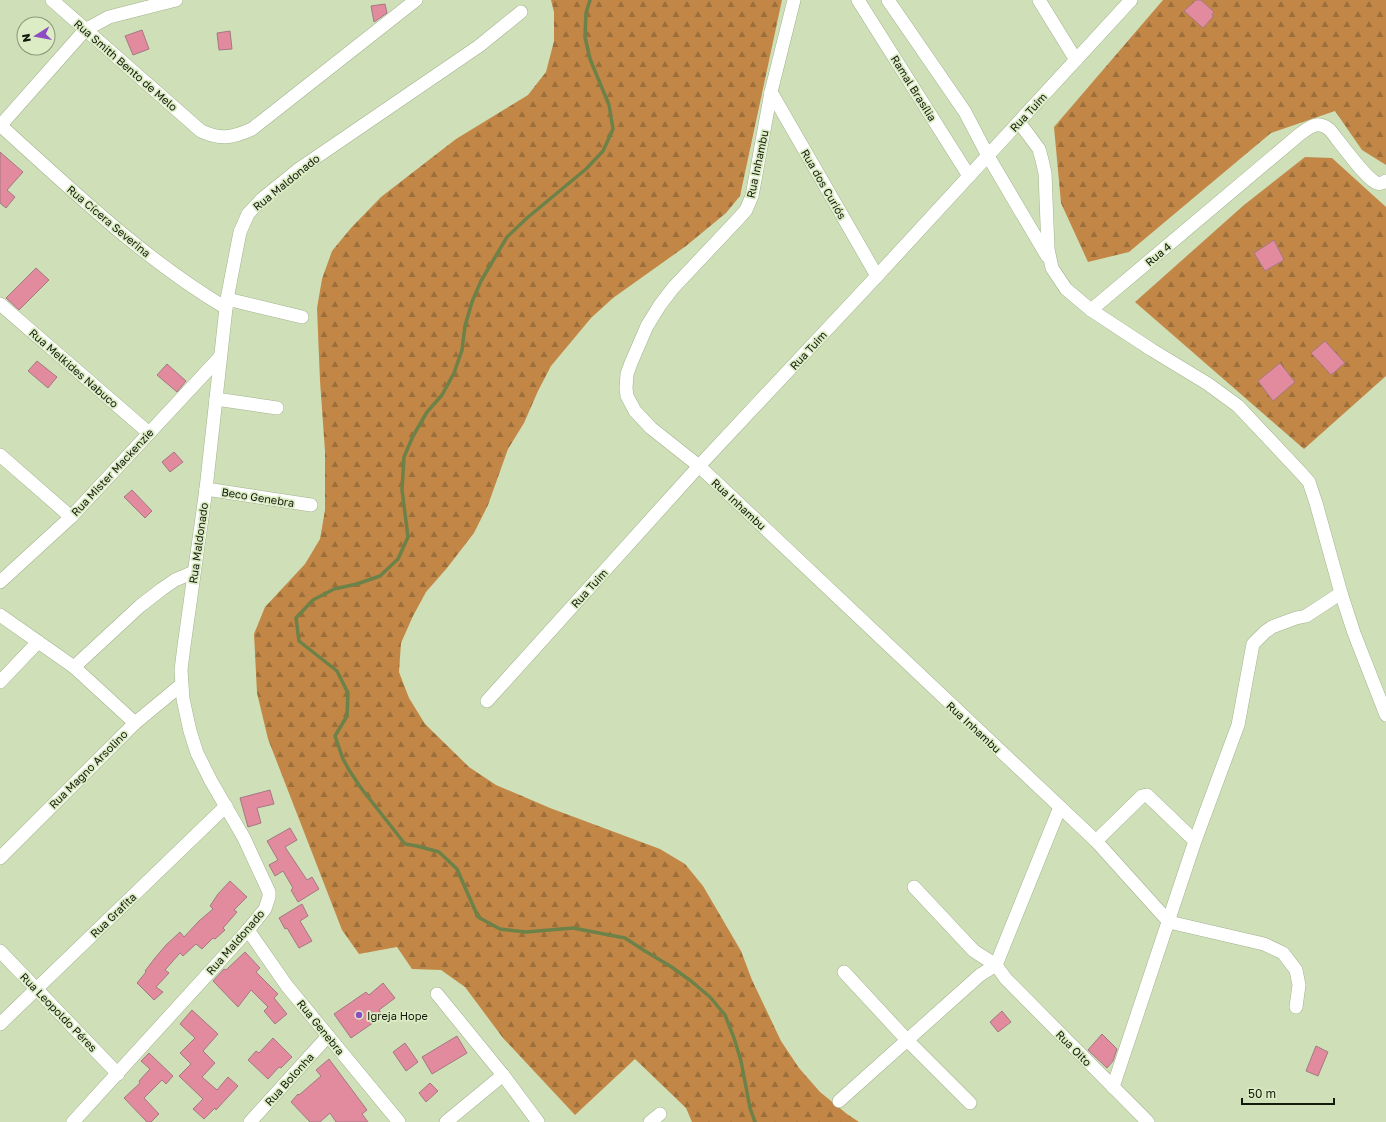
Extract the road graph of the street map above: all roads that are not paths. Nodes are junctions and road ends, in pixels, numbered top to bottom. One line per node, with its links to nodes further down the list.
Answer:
1 (52, 0): 10 (street, Rua Smith Bento de Melo)
2 (176, 0): 10 (street)
3 (412, 0): 10 (street, Rua Smith Bento de Melo)
4 (794, 0): 12 (street, Rua Inhambu)
5 (858, 0): 16 (street, Ramal Brasília)
6 (888, 0): 15 (street)
7 (1038, 0): 11 (street)
8 (1131, 0): 11 (street, Rua Tuim)
9 (521, 12): 21 (street, Rua Maldonado)
10 (86, 30): 14 (street)
11 (1076, 60): 13 (street, Rua Tuim)
12 (771, 92): 19 (street, Rua dos Curiós); 29 (street, Rua Inhambu)
13 (1019, 122): 15 (street, Rua Tuim); 18 (street)
14 (0, 125): 21 (street, Rua Cícera Severina)
15 (988, 156): 16 (street, Rua Tuim); 18 (street)
16 (969, 176): 19 (street, Rua Tuim)
17 (1386, 182): 22 (street, Rua 4)
18 (1049, 260): 22 (street)
19 (877, 276): 29 (street, Rua Tuim)
20 (0, 304): 27 (street, Rua Melkides Nabuco)
21 (226, 304): 23 (street, Rua Cícera Severina); 24 (street, Rua Maldonado)
22 (1091, 310): 35 (street)
23 (302, 317)
24 (220, 357): 25 (street, Rua Maldonado); 27 (street, Rua Mister Mackenzie)
25 (216, 399): 26 (street); 30 (street, Rua Maldonado)
26 (277, 408)
27 (149, 433): 32 (street, Rua Mister Mackenzie)
28 (0, 455): 32 (street)
29 (699, 466): 41 (street, Rua Tuim); 45 (street, Rua Inhambu)
30 (206, 489): 31 (street, Beco Genebra); 33 (street, Rua Maldonado)
31 (311, 505)
32 (71, 517): 34 (street, Rua Mister Mackenzie)
33 (194, 572): 38 (street); 40 (street, Rua Maldonado)
34 (0, 582)
35 (1341, 593): 42 (street); 47 (street)
36 (0, 615): 37 (street)
37 (38, 642): 38 (street); 39 (street)
38 (74, 667): 43 (street)
39 (0, 682)
40 (181, 685): 43 (street, Rua Magno Arsolino); 44 (street, Rua Maldonado)
41 (487, 701)
42 (1386, 715)
43 (134, 723): 48 (street, Rua Magno Arsolino)
44 (226, 806): 51 (street, Rua Maldonado); 55 (street, Rua Grafita)
45 (1060, 808): 46 (street, Rua Inhambu); 53 (street)
46 (1096, 841): 47 (street); 50 (street, Rua Inhambu)
47 (1195, 841): 50 (street)
48 (0, 858)
49 (914, 887): 53 (street, Rua Oito)
50 (1169, 922): 57 (street); 63 (street)
51 (248, 930): 59 (street, Rua Genebra); 61 (street, Rua Maldonado)
52 (0, 951): 55 (street, Rua Leopoldo Péres)
53 (999, 969): 60 (street); 63 (street, Rua Oito)
54 (844, 972): 60 (street)
55 (36, 989): 58 (street, Rua Grafita); 61 (street, Rua Leopoldo Péres)
56 (437, 994): 62 (street)
57 (1296, 1007)
58 (0, 1024)
59 (328, 1036): 68 (street, Rua Bolonha); 69 (street, Rua Genebra)
60 (907, 1040): 64 (street); 65 (street)
61 (118, 1074): 67 (street, Rua Maldonado)
62 (503, 1075): 70 (street); 71 (street)
63 (1113, 1088): 73 (street, Rua Oito)
64 (839, 1101)
65 (970, 1102)
66 (660, 1114): 72 (street)
67 (73, 1122)
68 (250, 1122)
69 (398, 1122)
70 (446, 1122)
71 (538, 1122)
72 (650, 1122)
73 (1148, 1122)

